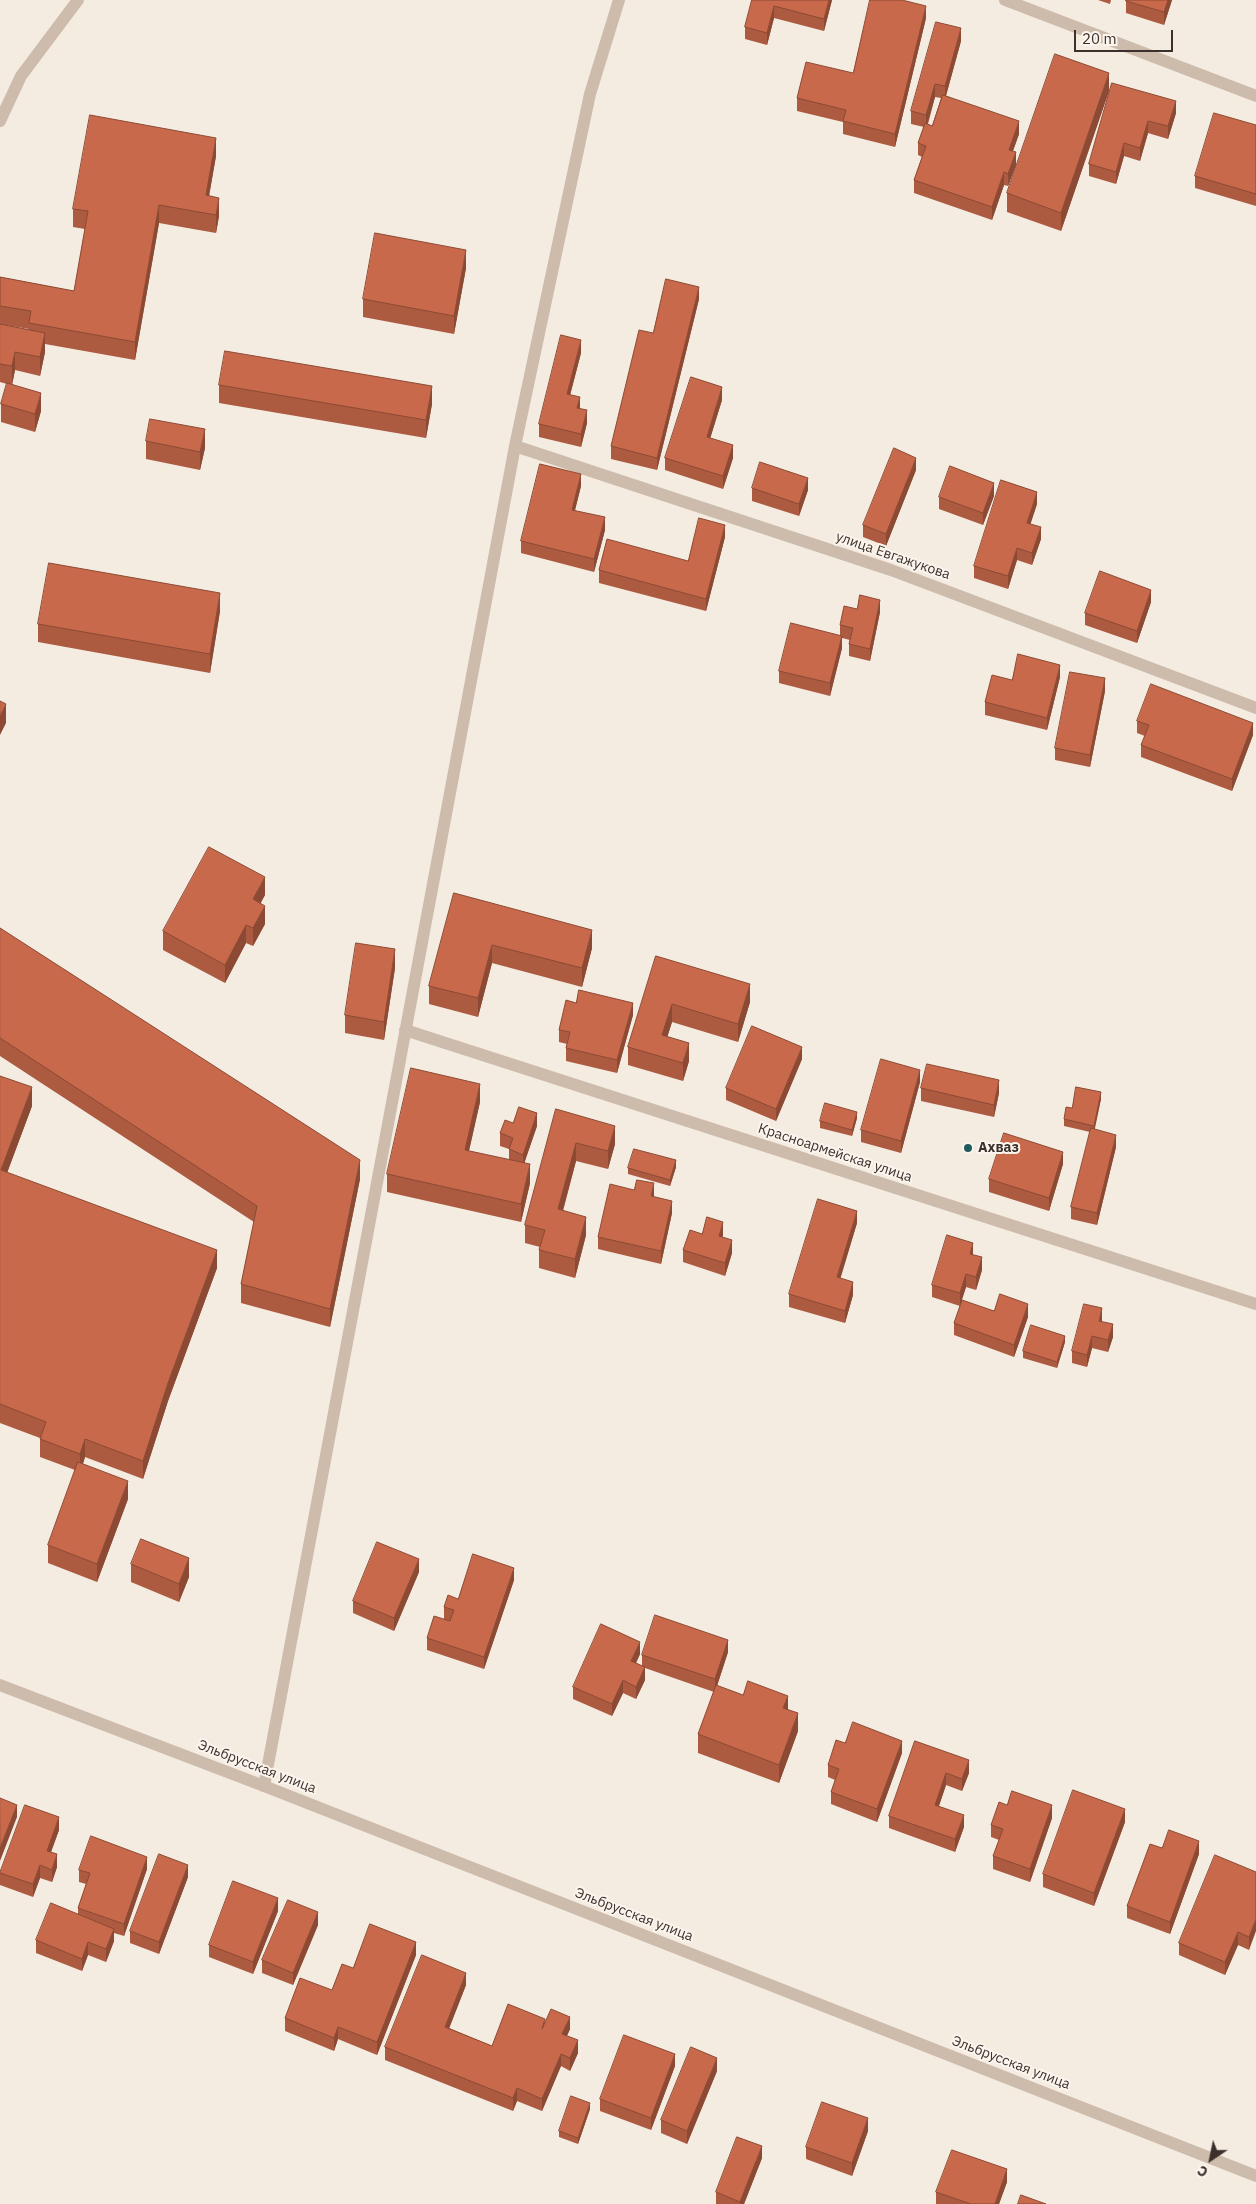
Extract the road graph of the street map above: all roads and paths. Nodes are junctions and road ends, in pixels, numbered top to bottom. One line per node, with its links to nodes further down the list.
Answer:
1 (78, 0): 5 (street)
2 (619, 0): 6 (street)
3 (1005, 0): 4 (street)
4 (1256, 96)
5 (0, 121)
6 (515, 446): 7 (street, улица Евгажукова); 8 (street)
7 (1256, 708)
8 (405, 1030): 9 (street, Красноармейская улица); 11 (street)
9 (1256, 1304)
10 (0, 1685): 11 (street, Эльбрусская улица)
11 (264, 1786): 12 (street, Эльбрусская улица)
12 (1256, 2176)

